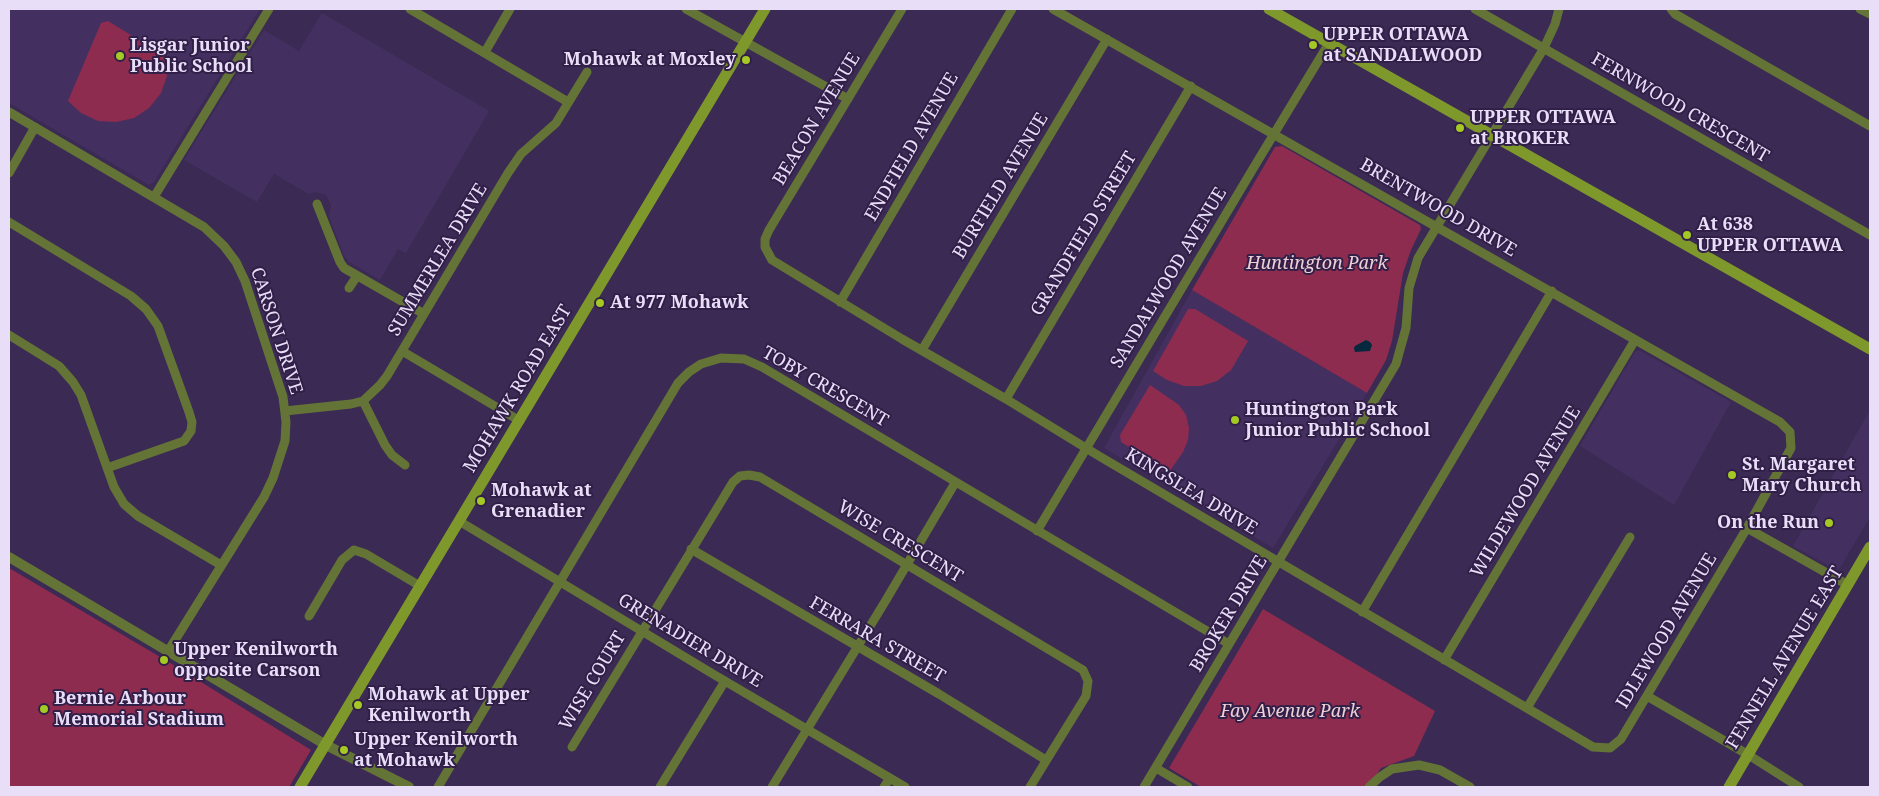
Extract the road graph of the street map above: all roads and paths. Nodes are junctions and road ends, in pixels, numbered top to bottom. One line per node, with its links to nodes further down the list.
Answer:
1 (269, 9): 30 (street)
2 (410, 9): 19 (street)
3 (510, 9): 19 (street)
4 (686, 9): 16 (street)
5 (765, 9): 16 (main road, MOHAWK ROAD EAST)
6 (902, 9): 22 (street, BEACON AVENUE)
7 (1012, 9): 39 (street, ENDFIELD AVENUE)
8 (1053, 9): 15 (street, BRENTWOOD DRIVE)
9 (1269, 9): 17 (main road)
10 (1475, 9): 18 (street, FERNWOOD CRESCENT)
11 (1559, 9): 18 (street, BROKER DRIVE)
12 (1671, 9): 25 (street)
13 (1860, 9): 14 (street)
14 (1870, 14)
15 (1107, 39): 21 (street, BRENTWOOD DRIVE); 44 (street, BURFIELD AVENUE)
16 (746, 41): 22 (street); 49 (main road, MOHAWK ROAD EAST)
17 (1329, 43): 27 (street, SANDALWOOD AVENUE); 28 (main road)
18 (1544, 48): 28 (street, BROKER DRIVE); 34 (street, FERNWOOD CRESCENT)
19 (485, 52): 23 (street)
20 (587, 72): 23 (street, SUMMERLEA DRIVE)
21 (1191, 86): 27 (street, BRENTWOOD DRIVE); 46 (street, GRANDFIELD STREET)
22 (848, 99): 35 (street, BEACON AVENUE)
23 (568, 102): 40 (street, SUMMERLEA DRIVE)
24 (9, 112): 26 (street, CARSON DRIVE)
25 (1870, 126)
26 (35, 127): 29 (street); 30 (street, CARSON DRIVE)
27 (1274, 134): 33 (street, BRENTWOOD DRIVE); 50 (street, SANDALWOOD AVENUE)
28 (1491, 135): 33 (street, BROKER DRIVE); 43 (main road)
29 (9, 173)
30 (154, 197): 48 (street, CARSON DRIVE)
31 (318, 204): 36 (street)
32 (9, 222): 53 (street)
33 (1437, 226): 38 (street, BRENTWOOD DRIVE); 62 (street, BROKER DRIVE)
34 (1870, 235)
35 (765, 248): 39 (street, KINGSLEA DRIVE)
36 (357, 276): 37 (street); 40 (street)
37 (350, 288)
38 (1552, 291): 42 (street, BRENTWOOD DRIVE); 68 (street)
39 (840, 302): 44 (street, KINGSLEA DRIVE)
40 (424, 314): 45 (street, SUMMERLEA DRIVE)
41 (9, 335): 53 (street)
42 (1635, 340): 51 (street, BRENTWOOD DRIVE); 74 (street, WILDEWOOD AVENUE)
43 (1870, 349)
44 (922, 350): 46 (street, KINGSLEA DRIVE)
45 (402, 351): 47 (street, SUMMERLEA DRIVE); 49 (street)
46 (1006, 399): 50 (street, KINGSLEA DRIVE)
47 (363, 401): 48 (street); 52 (street)
48 (285, 411): 63 (street, CARSON DRIVE)
49 (520, 421): 55 (main road, MOHAWK ROAD EAST)
50 (1087, 448): 57 (street, SANDALWOOD AVENUE); 62 (street, KINGSLEA DRIVE)
51 (1791, 448): 56 (street, IDLEWOOD AVENUE)
52 (405, 465)
53 (107, 468): 63 (street)
54 (955, 483): 57 (street, TOBY CRESCENT); 64 (street); 65 (street, TOBY CRESCENT)
55 (459, 521): 65 (street, GRENADIER DRIVE); 66 (main road, MOHAWK ROAD EAST)
56 (1747, 528): 67 (street); 76 (street, IDLEWOOD AVENUE)
57 (1038, 531): 71 (street, TOBY CRESCENT)
58 (1630, 537): 77 (street)
59 (1870, 547): 67 (main road, FENNELL AVENUE EAST)
60 (691, 550): 64 (street, WISE CRESCENT); 70 (street, WISE CRESCENT); 72 (street, FERRARA STREET)
61 (9, 557): 73 (street)
62 (1279, 562): 68 (street, KINGSLEA DRIVE); 71 (street, BROKER DRIVE)
63 (222, 565): 73 (street, CARSON DRIVE)
64 (907, 565): 72 (street); 83 (street, WISE CRESCENT)
65 (560, 582): 70 (street, GRENADIER DRIVE); 88 (street, TOBY CRESCENT)
66 (420, 586): 69 (street); 79 (main road, MOHAWK ROAD EAST)
67 (1848, 586): 82 (main road, FENNELL AVENUE EAST)
68 (1362, 612): 74 (street, KINGSLEA DRIVE)
69 (309, 616)
70 (642, 631): 75 (street, GRENADIER DRIVE); 80 (street, WISE COURT)
71 (1229, 644): 84 (street, BROKER DRIVE)
72 (856, 647): 78 (street); 83 (street, FERRARA STREET)
73 (167, 652): 79 (street)
74 (1444, 660): 77 (street, KINGSLEA DRIVE)
75 (725, 681): 78 (street, GRENADIER DRIVE); 89 (street)
76 (1646, 696): 81 (street, IDLEWOOD AVENUE); 82 (street)
77 (1527, 708): 81 (street, KINGSLEA DRIVE)
78 (807, 729): 85 (street, GRENADIER DRIVE); 90 (street)
79 (326, 745): 86 (main road, MOHAWK ROAD EAST); 87 (street)
80 (572, 747)
81 (1610, 748)
82 (1748, 755): 98 (main road, FENNELL AVENUE EAST); 99 (street)
83 (1046, 760): 93 (street, WISE CRESCENT)
84 (1156, 768): 94 (street, BROKER DRIVE); 95 (street)
85 (890, 778): 91 (street); 92 (street, GRENADIER DRIVE)
86 (300, 787)
87 (409, 787)
88 (438, 787)
89 (660, 787)
90 (772, 787)
91 (884, 787)
92 (905, 787)
93 (1030, 787)
94 (1144, 787)
95 (1188, 787)
96 (1369, 787): 97 (street)
97 (1470, 787)
98 (1728, 787)
99 (1799, 787)

